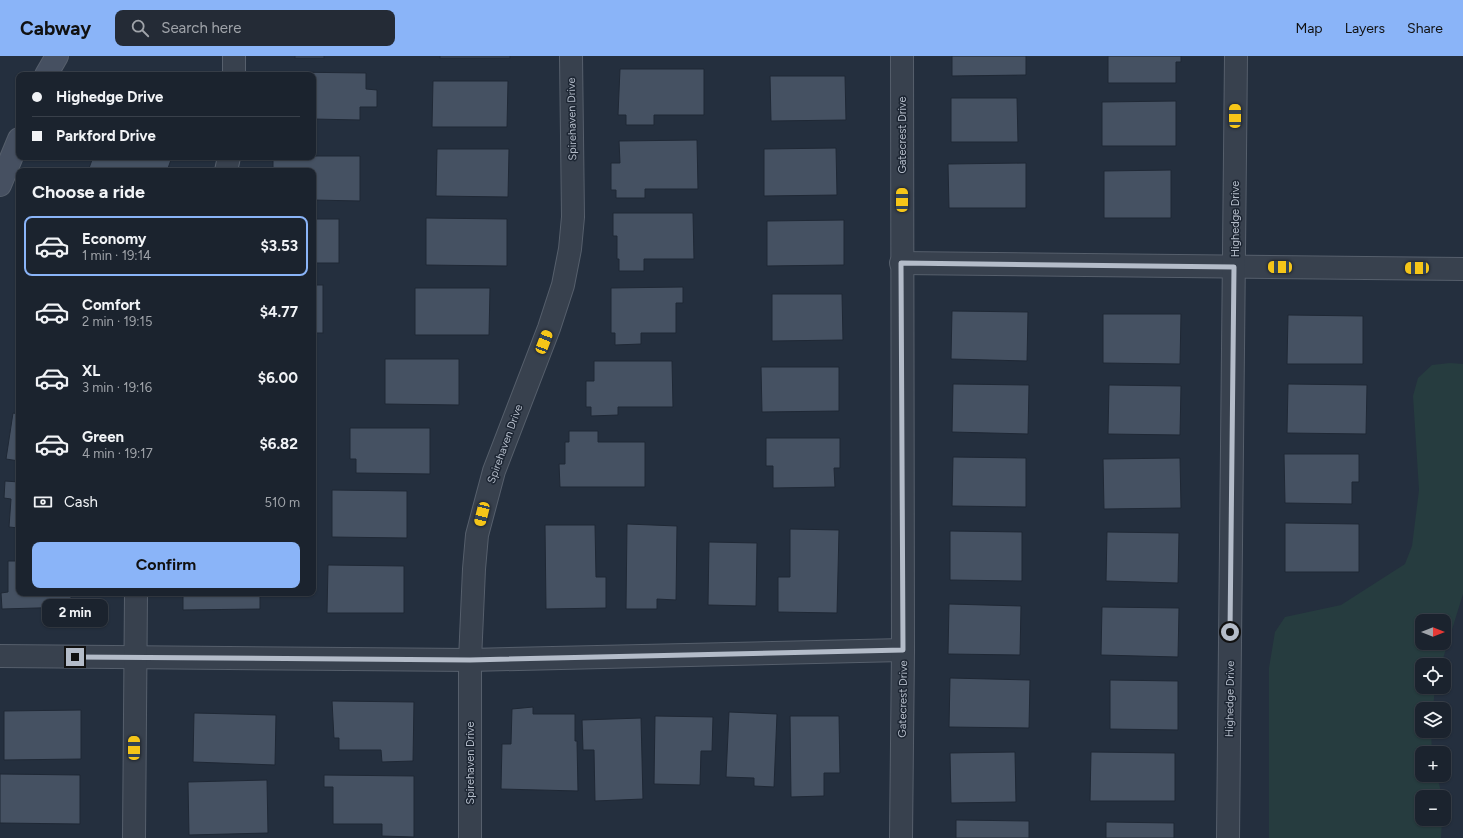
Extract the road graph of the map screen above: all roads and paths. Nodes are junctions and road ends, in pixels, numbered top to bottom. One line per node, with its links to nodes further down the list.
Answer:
1 (57, 56): 6 (street)
2 (234, 56): 7 (street)
3 (571, 56): 17 (street, Spirehaven Drive)
4 (902, 56): 10 (street, Gatecrest Drive)
5 (1236, 56): 11 (street, Highedge Drive)
6 (48, 72)
7 (234, 72)
8 (16, 146): 9 (street)
9 (0, 185)
10 (901, 263): 11 (street); 14 (street, Gatecrest Drive)
11 (1234, 267): 12 (street); 21 (street, Highedge Drive)
12 (1463, 269)
13 (136, 596): 16 (street)
14 (903, 650): 17 (street); 20 (street, Gatecrest Drive)
15 (0, 656): 16 (street)
16 (134, 658): 17 (street); 18 (street)
17 (470, 660): 19 (street, Spirehaven Drive)
18 (134, 838)
19 (470, 838)
20 (901, 838)
21 (1228, 838)

